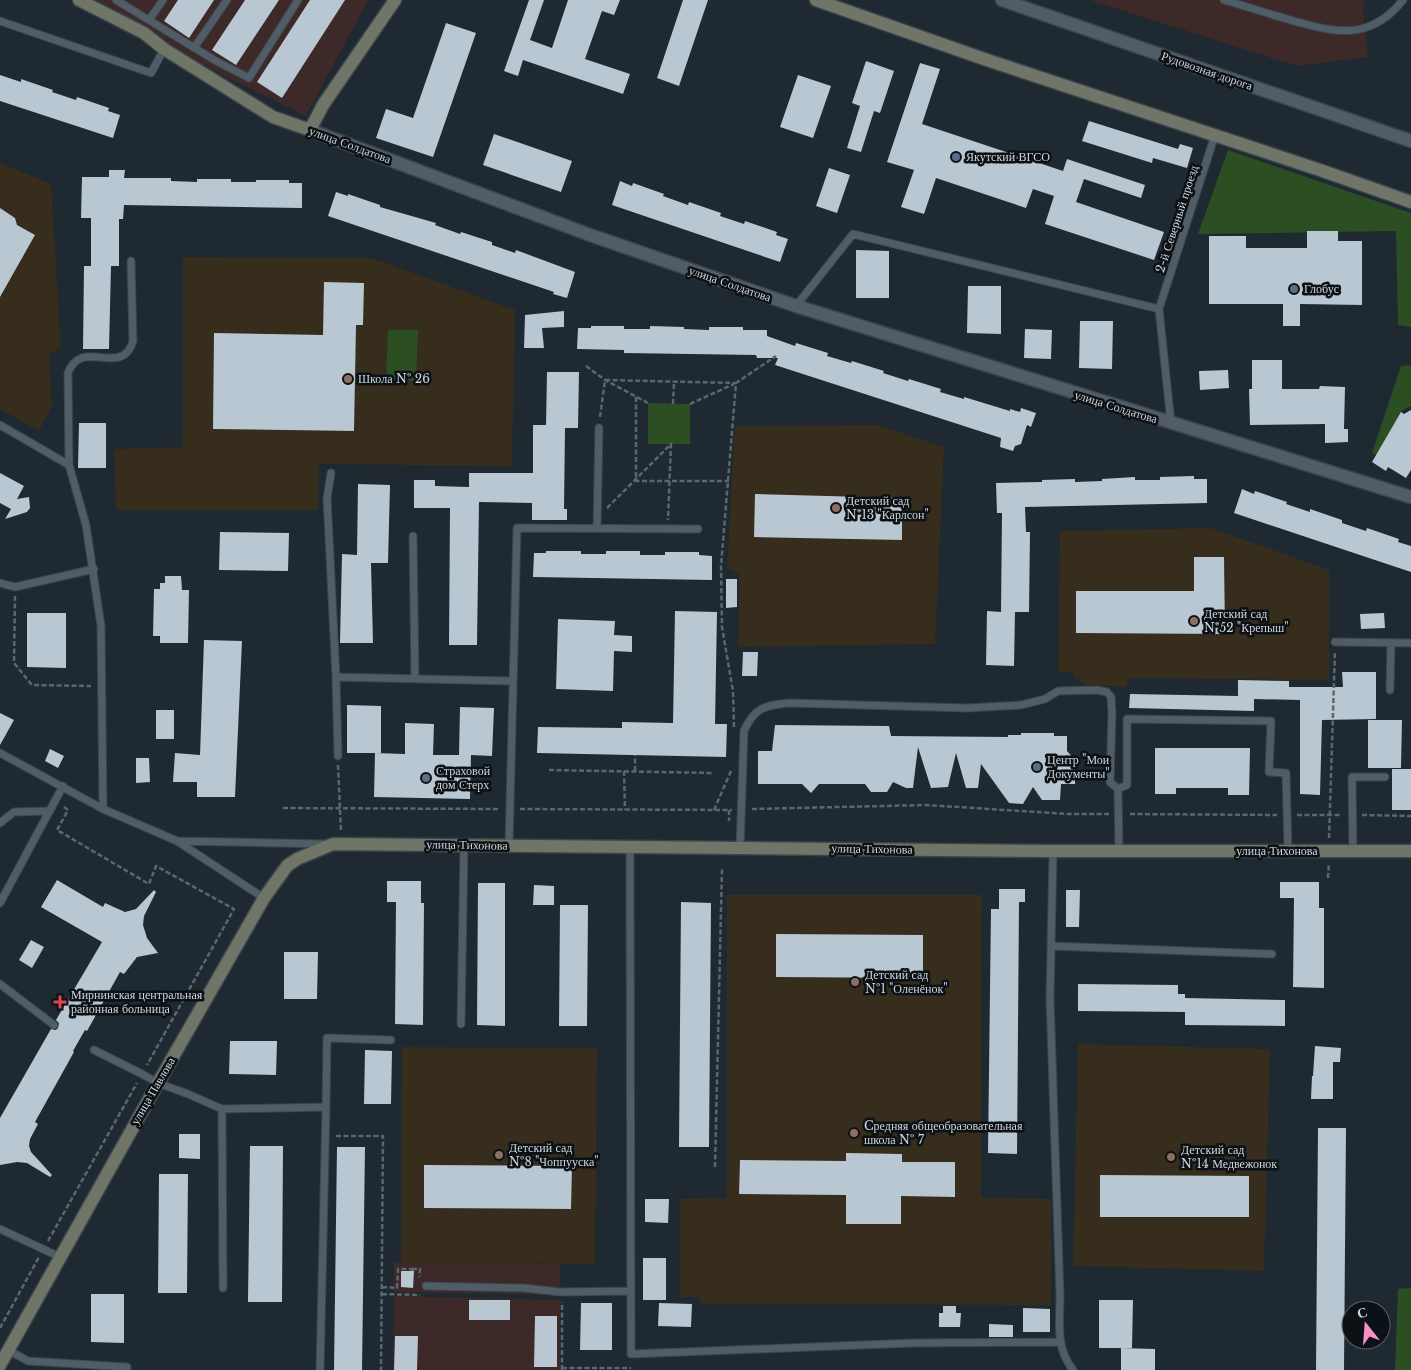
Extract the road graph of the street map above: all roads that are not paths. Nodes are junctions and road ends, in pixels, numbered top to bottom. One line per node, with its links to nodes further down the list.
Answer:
1 (79, 0): 14 (main road, улица Солдатова)
2 (116, 0): 11 (lane)
3 (163, 0): 11 (lane)
4 (227, 0): 13 (lane)
5 (298, 0): 13 (lane)
6 (395, 0): 15 (main road)
7 (816, 0): 16 (main road)
8 (1002, 0): 17 (street, Рудовозная дорога)
9 (1224, 0): 10 (lane)
10 (1403, 0)
11 (149, 20): 13 (lane)
12 (0, 22): 14 (lane)
13 (194, 48)
14 (164, 49): 15 (main road, улица Солдатова)
15 (310, 130): 20 (street, улица Солдатова)
16 (1215, 135): 18 (main road); 21 (lane, 2-й Северный проезд)
17 (1411, 141)
18 (1411, 202)
19 (131, 261): 25 (lane)
20 (796, 306): 21 (lane); 22 (street, улица Солдатова)
21 (1159, 309): 22 (lane)
22 (1171, 424): 27 (street, улица Солдатова)
23 (0, 425): 25 (lane)
24 (599, 428): 28 (lane)
25 (69, 465): 31 (lane)
26 (331, 473): 36 (lane)
27 (1411, 497)
28 (597, 528): 29 (lane); 38 (lane)
29 (698, 529)
30 (413, 536): 37 (lane)
31 (94, 568): 32 (lane); 45 (lane)
32 (0, 583)
33 (1335, 642): 34 (lane)
34 (1392, 643): 35 (lane); 39 (lane)
35 (1411, 643)
36 (336, 677): 37 (lane); 41 (lane)
37 (415, 679): 38 (lane)
38 (513, 681): 51 (lane)
39 (1390, 690)
40 (0, 753): 43 (lane)
41 (338, 756)
42 (1385, 777): 57 (lane)
43 (63, 786): 45 (lane); 46 (lane)
44 (1118, 789): 53 (lane); 55 (lane); 56 (lane)
45 (103, 809): 48 (lane)
46 (50, 811): 47 (lane); 60 (lane)
47 (0, 823)
48 (177, 841): 49 (lane); 59 (lane)
49 (337, 844): 50 (main road, улица Тихонова); 59 (main road, улица Павлова)
50 (464, 845): 51 (main road, улица Тихонова); 64 (lane)
51 (509, 845): 52 (main road, улица Тихонова)
52 (630, 846): 53 (main road, улица Тихонова); 75 (lane)
53 (740, 848): 54 (main road, улица Тихонова)
54 (1053, 851): 55 (main road, улица Тихонова); 61 (lane)
55 (1119, 851): 56 (main road, улица Тихонова)
56 (1288, 851): 57 (main road, улица Тихонова)
57 (1354, 851): 58 (main road, улица Тихонова)
58 (1411, 851)
59 (264, 898): 68 (main road, улица Павлова)
60 (0, 904)
61 (1051, 946): 62 (lane); 76 (lane)
62 (1272, 954)
63 (0, 984): 65 (lane)
64 (461, 1024)
65 (54, 1025)
66 (391, 1040): 69 (lane)
67 (94, 1050): 68 (lane)
68 (158, 1084): 70 (lane); 72 (main road, улица Павлова)
69 (326, 1107): 70 (lane); 80 (lane)
70 (222, 1109): 74 (lane)
71 (0, 1229): 72 (lane)
72 (60, 1257): 77 (main road, улица Павлова)
73 (426, 1286): 75 (lane)
74 (223, 1288)
75 (630, 1291): 76 (lane)
76 (1060, 1342): 81 (lane)
77 (8, 1350): 78 (main road, улица Павлова); 79 (lane)
78 (0, 1365)
79 (127, 1370)
80 (320, 1370)
81 (1073, 1370)

